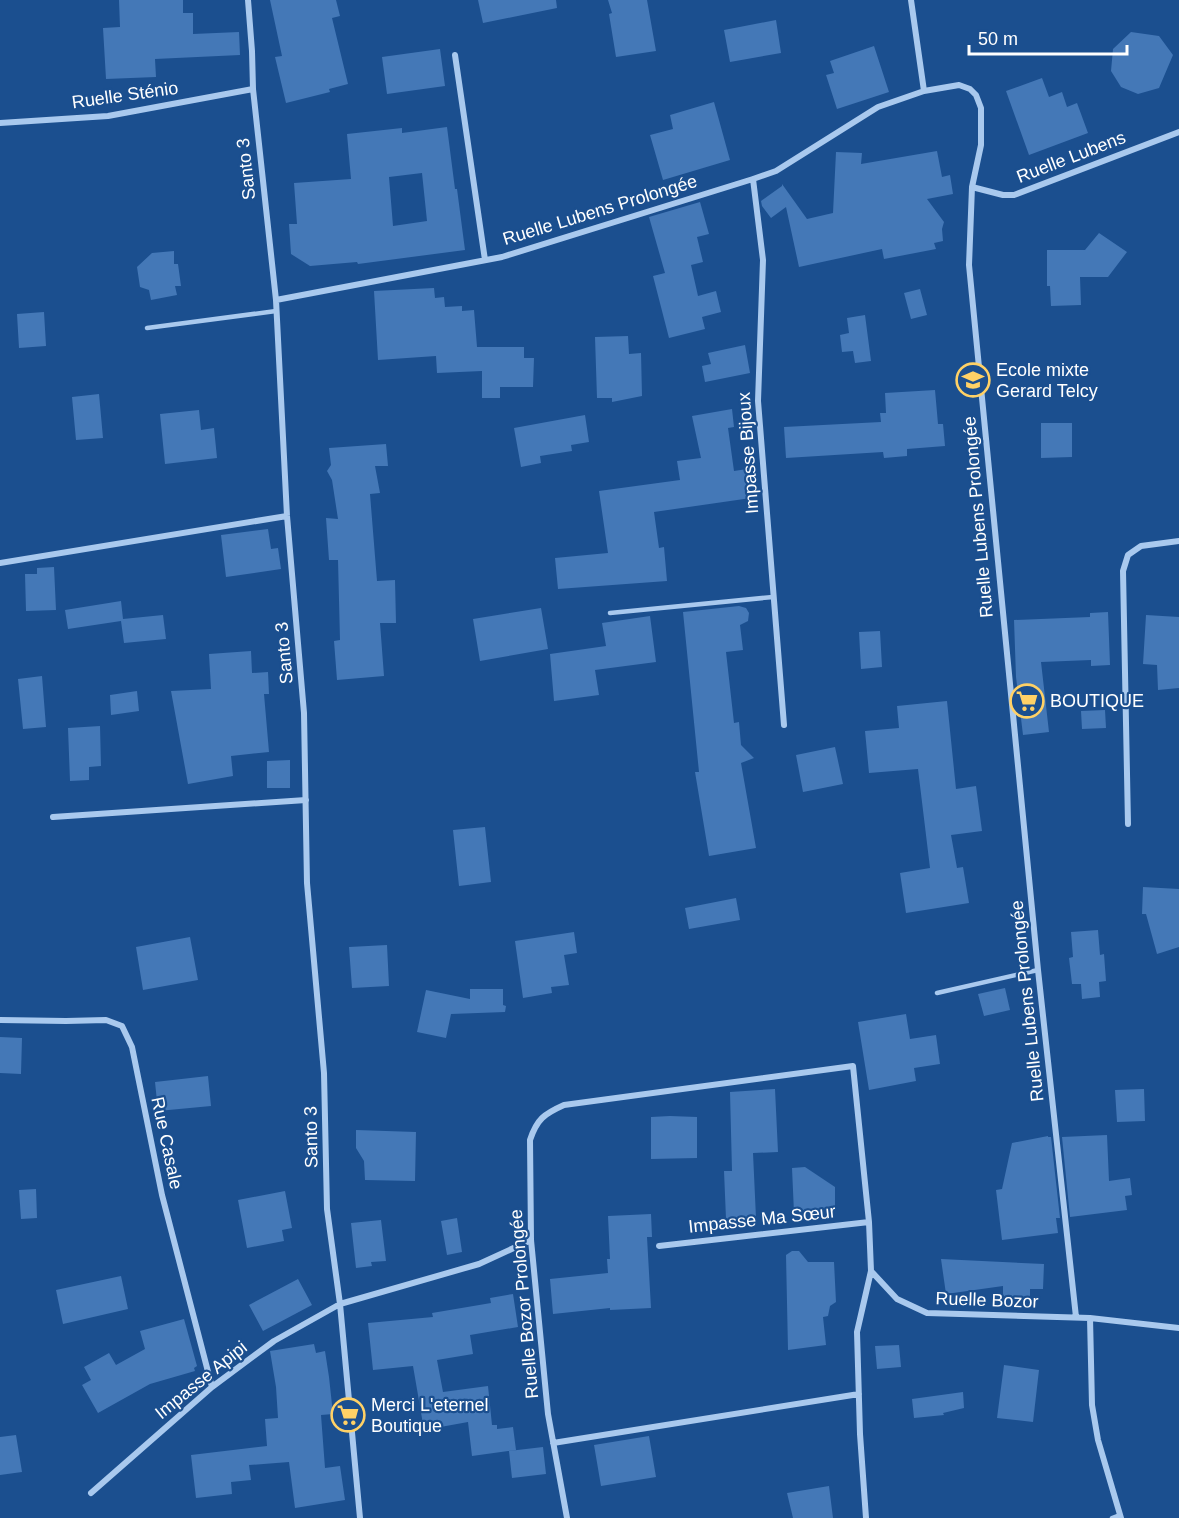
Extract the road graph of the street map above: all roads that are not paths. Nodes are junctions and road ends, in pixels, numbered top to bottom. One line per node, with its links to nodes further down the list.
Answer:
1 (248, 0): 4 (street, Santo 3)
2 (911, 0): 5 (street)
3 (455, 55): 10 (street)
4 (253, 89): 6 (street, Ruelle Sténio); 11 (street, Santo 3)
5 (924, 91): 8 (street, Ruelle Lubens Prolongée); 9 (street, Ruelle Lubens Prolongée)
6 (0, 123)
7 (1179, 132): 9 (street, Ruelle Lubens)
8 (753, 179): 10 (street, Ruelle Lubens Prolongée); 17 (street, Impasse Bijoux)
9 (972, 187): 23 (street, Ruelle Lubens Prolongée)
10 (485, 260): 11 (street, Ruelle Lubens Prolongée)
11 (276, 300): 12 (street, Santo 3)
12 (276, 311): 13 (lane); 14 (street, Santo 3)
13 (147, 328)
14 (287, 516): 16 (street); 20 (street, Santo 3)
15 (1179, 541): 22 (street)
16 (0, 562)
17 (773, 597): 18 (lane); 19 (street, Impasse Bijoux)
18 (610, 613)
19 (784, 725)
20 (306, 800): 21 (street); 30 (street, Santo 3)
21 (53, 817)
22 (1128, 824)
23 (1038, 969): 24 (lane); 31 (street, Ruelle Lubens Prolongée)
24 (937, 993)
25 (0, 1020): 34 (street, Rue Casale)
26 (869, 1222): 27 (street, Ruelle Bozor Prolongée); 28 (street, Impasse Ma Sœur); 29 (street)
27 (531, 1240): 30 (street, Impasse Apipi); 36 (street, Ruelle Bozor Prolongée)
28 (659, 1246)
29 (871, 1271): 31 (street, Ruelle Bozor); 35 (street)
30 (340, 1304): 34 (street, Impasse Apipi); 39 (street, Santo 3)
31 (1076, 1317): 32 (street, Ruelle Bozor)
32 (1090, 1318): 33 (street, Ruelle Bozor); 38 (street)
33 (1179, 1328)
34 (212, 1387): 37 (street, Impasse Apipi)
35 (859, 1394): 36 (street); 41 (street)
36 (553, 1443): 40 (street, Ruelle Bozor Prolongée)
37 (91, 1492)
38 (1121, 1516): 42 (lane)
39 (360, 1518)
40 (567, 1518)
41 (866, 1518)
42 (1112, 1518)

